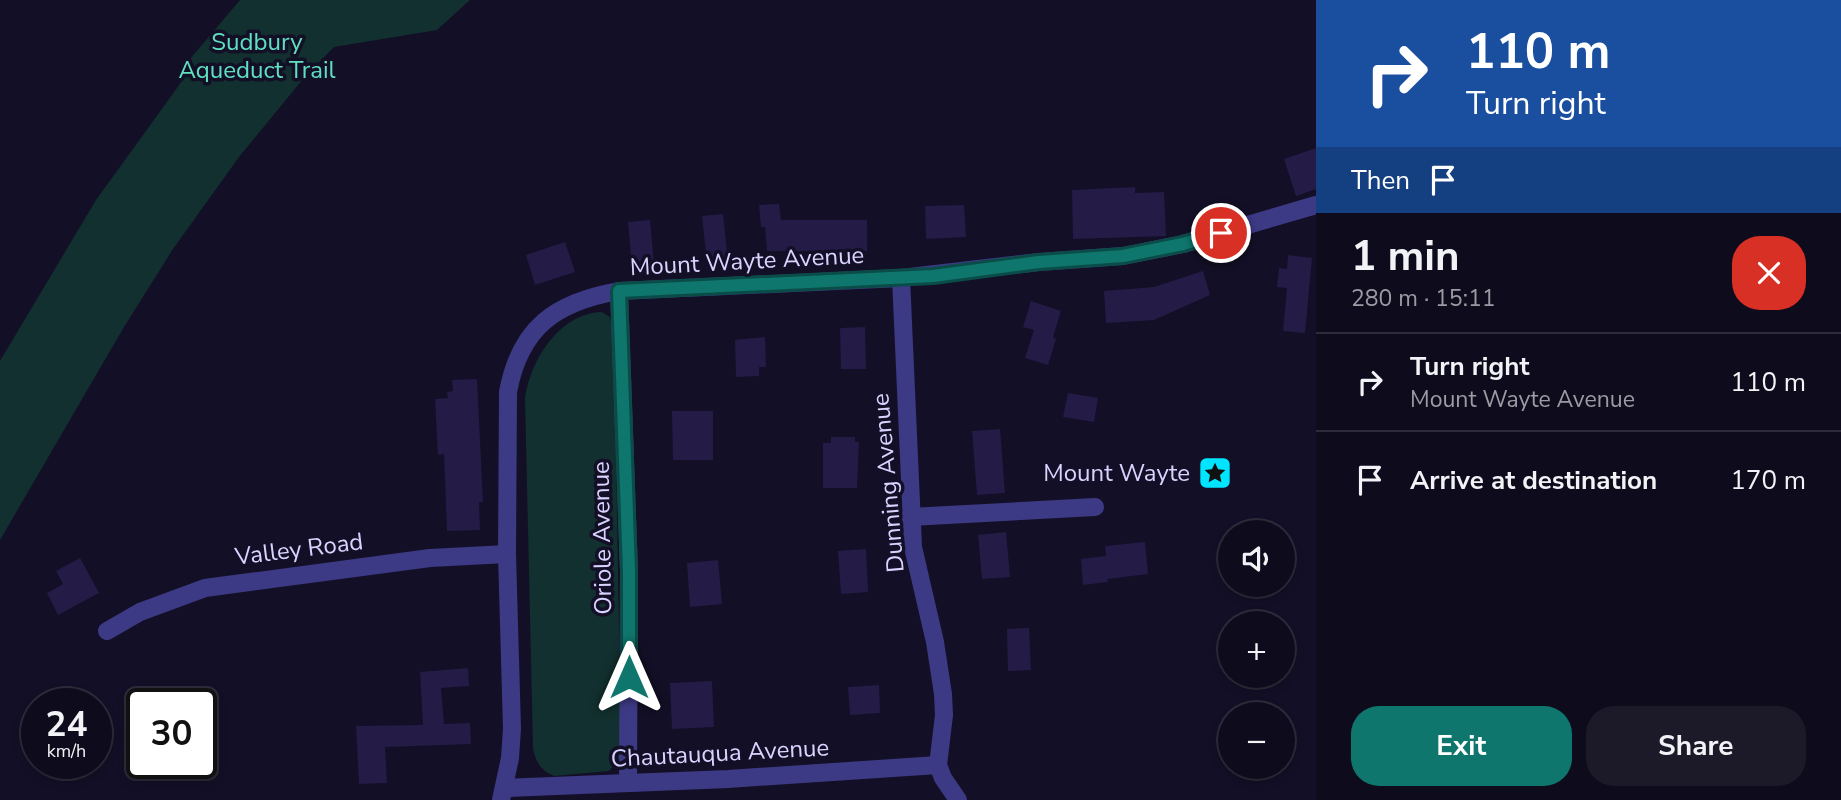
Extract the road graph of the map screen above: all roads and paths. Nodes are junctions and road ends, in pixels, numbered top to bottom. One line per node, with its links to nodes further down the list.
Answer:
1 (1316, 205): 2 (street, Mount Wayte Avenue)
2 (901, 278): 3 (street, Mount Wayte Avenue); 5 (street, Dunning Avenue)
3 (619, 291): 6 (street, Mount Wayte Avenue); 9 (street, Oriole Avenue)
4 (1095, 507): 5 (street)
5 (910, 517): 8 (street, Dunning Avenue)
6 (507, 554): 7 (street, Valley Road); 10 (street, Mount Wayte Avenue)
7 (107, 631)
8 (938, 765): 9 (street, Chautauqua Avenue); 11 (street)
9 (628, 783): 10 (street, Chautauqua Avenue)
10 (503, 794)
11 (958, 800)

